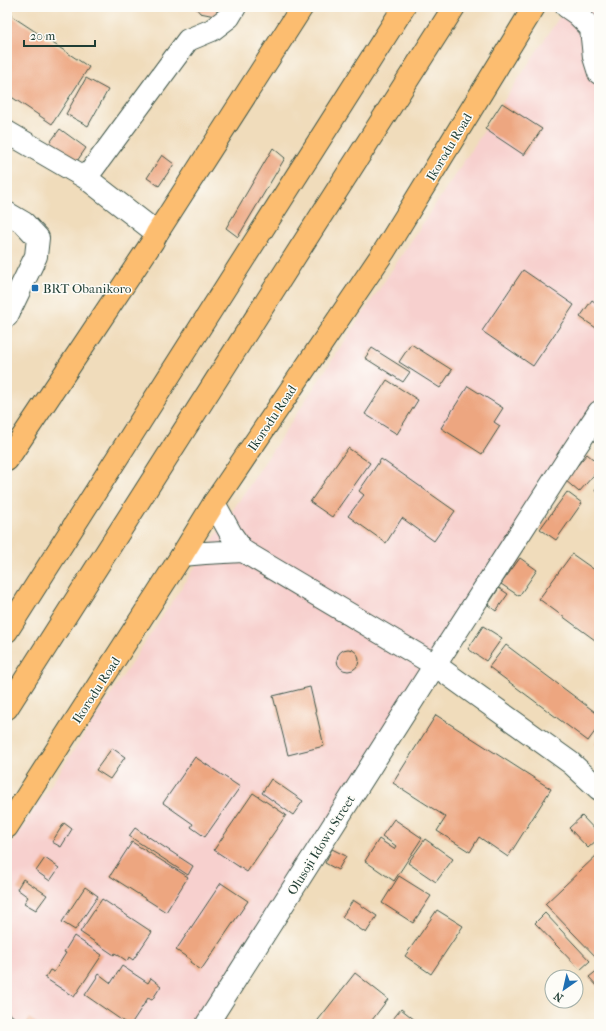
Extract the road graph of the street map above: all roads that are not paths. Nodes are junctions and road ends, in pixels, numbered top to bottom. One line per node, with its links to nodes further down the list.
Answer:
1 (235, 7): 9 (street)
2 (302, 7): 11 (main road)
3 (404, 7): 18 (main road)
4 (454, 7): 20 (main road)
5 (534, 7): 15 (main road, Ikorodu Road)
6 (567, 7): 7 (street)
7 (599, 73)
8 (7, 132): 9 (street)
9 (86, 178): 11 (street)
10 (7, 213): 12 (street)
11 (157, 233): 14 (main road)
12 (7, 316)
13 (599, 412): 19 (street, Olusoji Idowu Street)
14 (7, 460)
15 (214, 503): 16 (street); 17 (main road, Ikorodu Road)
16 (243, 551): 17 (street); 19 (street)
17 (182, 555): 22 (main road, Ikorodu Road)
18 (7, 631)
19 (435, 665): 21 (street); 23 (street, Olusoji Idowu Street)
20 (7, 708)
21 (599, 789)
22 (7, 827)
23 (207, 1024)

